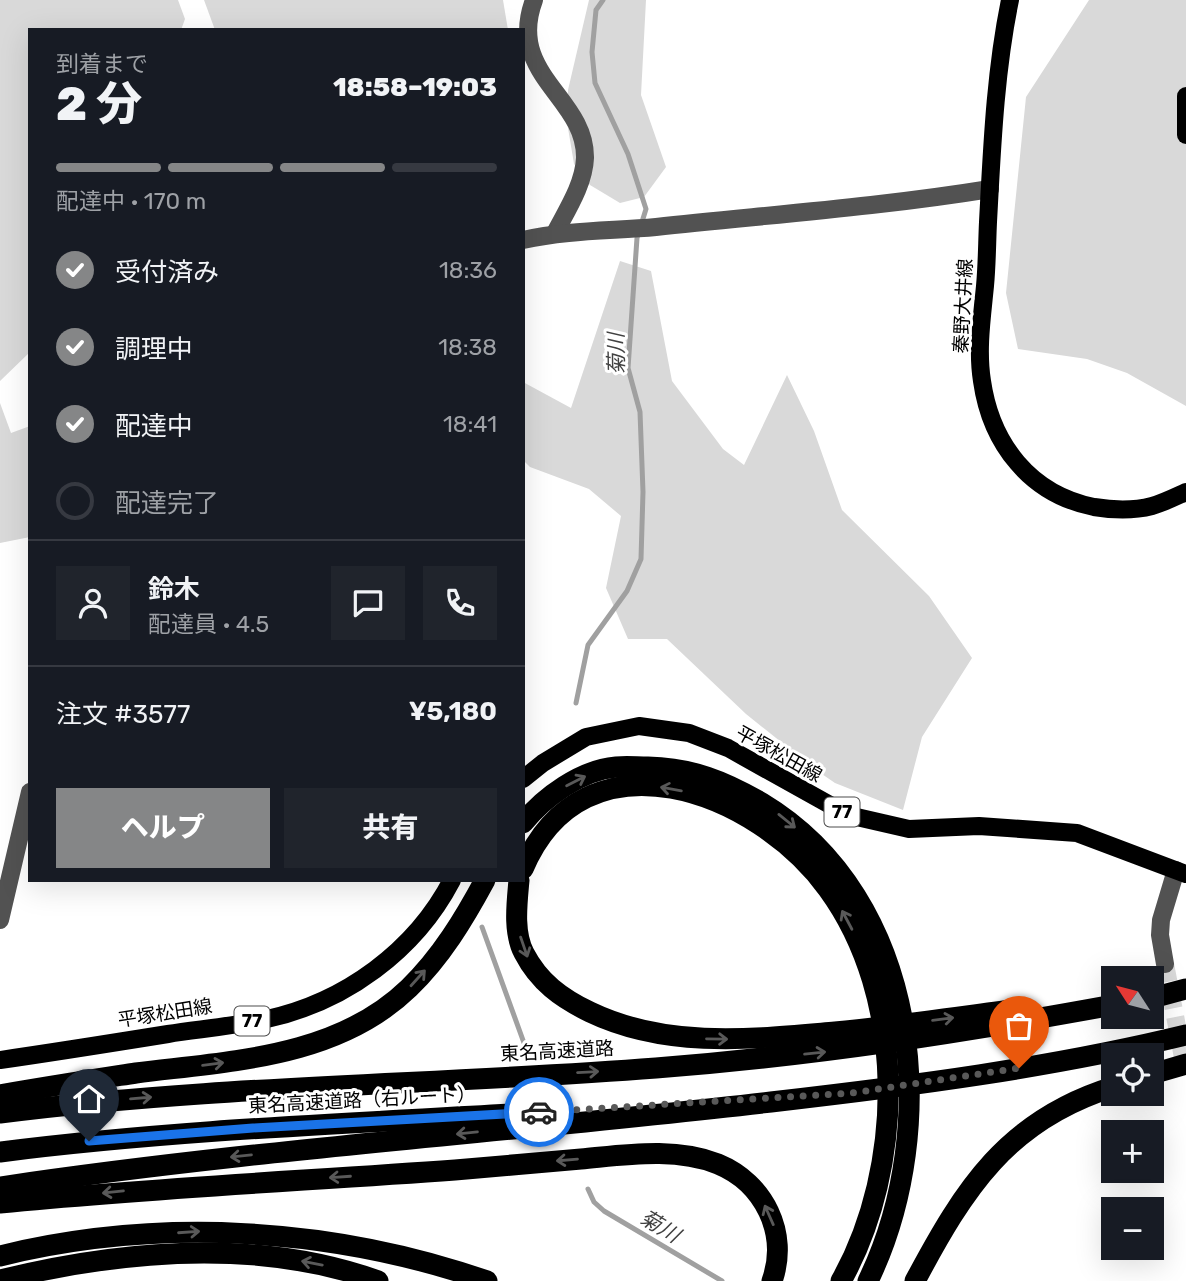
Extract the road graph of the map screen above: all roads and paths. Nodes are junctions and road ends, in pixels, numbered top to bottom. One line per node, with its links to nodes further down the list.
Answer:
1 (534, 0): 6 (street)
2 (1010, 0): 5 (main road, 秦野大井線)
3 (1186, 96): 4 (main road)
4 (1186, 135)
5 (990, 190): 6 (street); 8 (main road, 秦野大井線)
6 (555, 233): 7 (street)
7 (525, 240)
8 (1186, 492)
9 (525, 777): 13 (main road, 平塚松田線 / 77)
10 (28, 801): 17 (street)
11 (525, 821): 19 (highway, one-way to 19)
12 (525, 864): 19 (highway, one-way to 12)
13 (1181, 872): 18 (street)
14 (451, 882): 25 (main road, 平塚松田線 / 77)
15 (484, 882): 30 (highway, one-way to 15)
16 (519, 882): 22 (highway, one-way to 22)
17 (0, 920)
18 (1165, 964)
19 (882, 980): 42 (highway); 43 (highway)
20 (1186, 989): 21 (highway)
21 (1164, 995)
22 (1101, 1004)
23 (1101, 1005): 31 (highway, 東名高速道路, one-way to 23)
24 (1186, 1035): 29 (highway)
25 (0, 1060)
26 (1186, 1064): 27 (highway)
27 (1164, 1070)
28 (1101, 1092): 44 (highway)
29 (852, 1093): 32 (highway, 東名高速道路（右ルート）); 33 (highway, one-way to 33)
30 (0, 1095)
31 (0, 1113)
32 (0, 1152)
33 (0, 1186)
34 (0, 1203): 41 (highway, one-way to 34)
35 (361, 1249): 36 (highway, one-way to 35); 39 (highway); 40 (highway)
36 (0, 1256)
37 (0, 1280): 38 (highway, one-way to 37)
38 (378, 1281)
39 (447, 1281)
40 (487, 1281)
41 (772, 1281)
42 (841, 1281)
43 (868, 1281)
44 (915, 1281)

